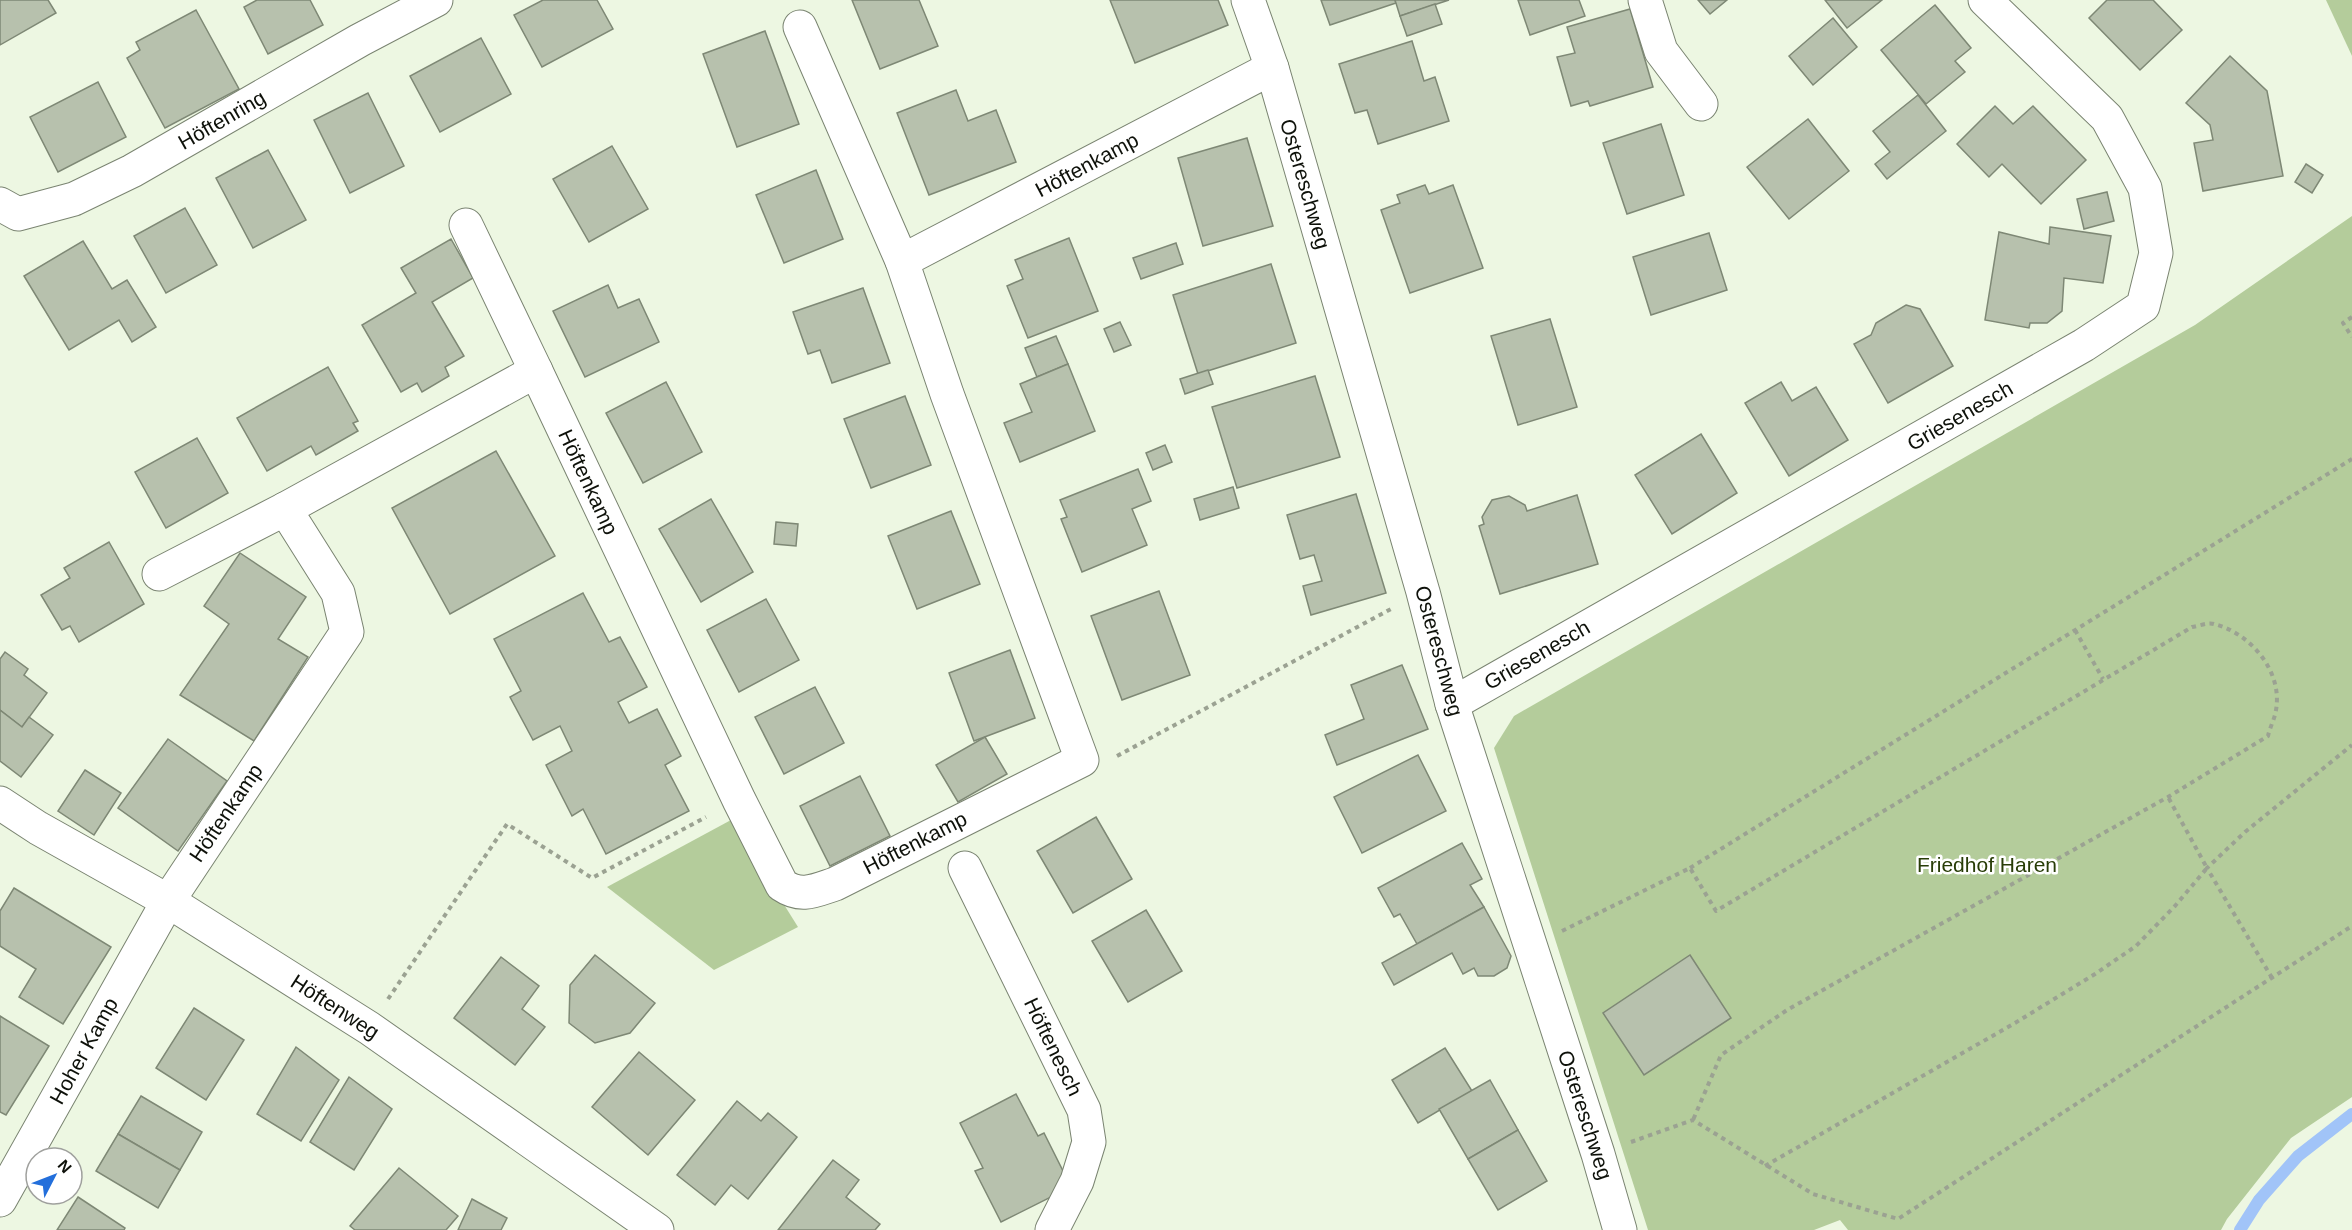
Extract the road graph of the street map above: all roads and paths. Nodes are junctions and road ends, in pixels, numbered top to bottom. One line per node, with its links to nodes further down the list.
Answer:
1 (436, 0): 8 (street, Höftenring)
2 (1248, 0): 6 (street, Ostereschweg)
3 (1646, 0): 7 (street)
4 (1985, 0): 20 (street, Griesenesch)
5 (800, 27): 10 (street)
6 (1272, 68): 10 (street, Höftenkamp); 17 (street, Ostereschweg)
7 (1701, 104)
8 (0, 204)
9 (466, 225): 13 (street, Höftenkamp)
10 (902, 261): 22 (street)
11 (2352, 317): 12 (path)
12 (2352, 337)
13 (536, 371): 15 (street); 24 (street, Höftenkamp)
14 (2352, 459): 18 (path)
15 (285, 509): 16 (street); 29 (street, Höftenkamp)
16 (159, 574)
17 (1423, 592): 20 (street, Ostereschweg); 22 (path)
18 (2075, 630): 19 (path); 27 (path)
19 (2103, 679): 23 (path); 27 (path)
20 (1452, 704): 31 (street, Ostereschweg)
21 (2352, 745): 28 (path)
22 (1082, 760): 24 (street, Höftenkamp)
23 (2168, 796): 28 (path); 34 (path)
24 (739, 800): 33 (path)
25 (0, 803): 29 (street, Höftenweg)
26 (965, 868): 39 (street, Höftenesch)
27 (1690, 868): 31 (path)
28 (2207, 868): 32 (path); 36 (path)
29 (168, 901): 33 (street, Höftenweg); 37 (street, Hoher Kamp)
30 (2352, 926): 32 (path)
31 (1531, 946): 35 (street, Ostereschweg)
32 (2272, 978): 36 (path)
33 (369, 1028): 38 (street, Höftenweg)
34 (1693, 1120): 35 (path); 36 (path)
35 (1598, 1154): 40 (street, Ostereschweg)
36 (1765, 1166)
37 (0, 1200)
38 (657, 1230)
39 (1052, 1230)
40 (1620, 1230)

